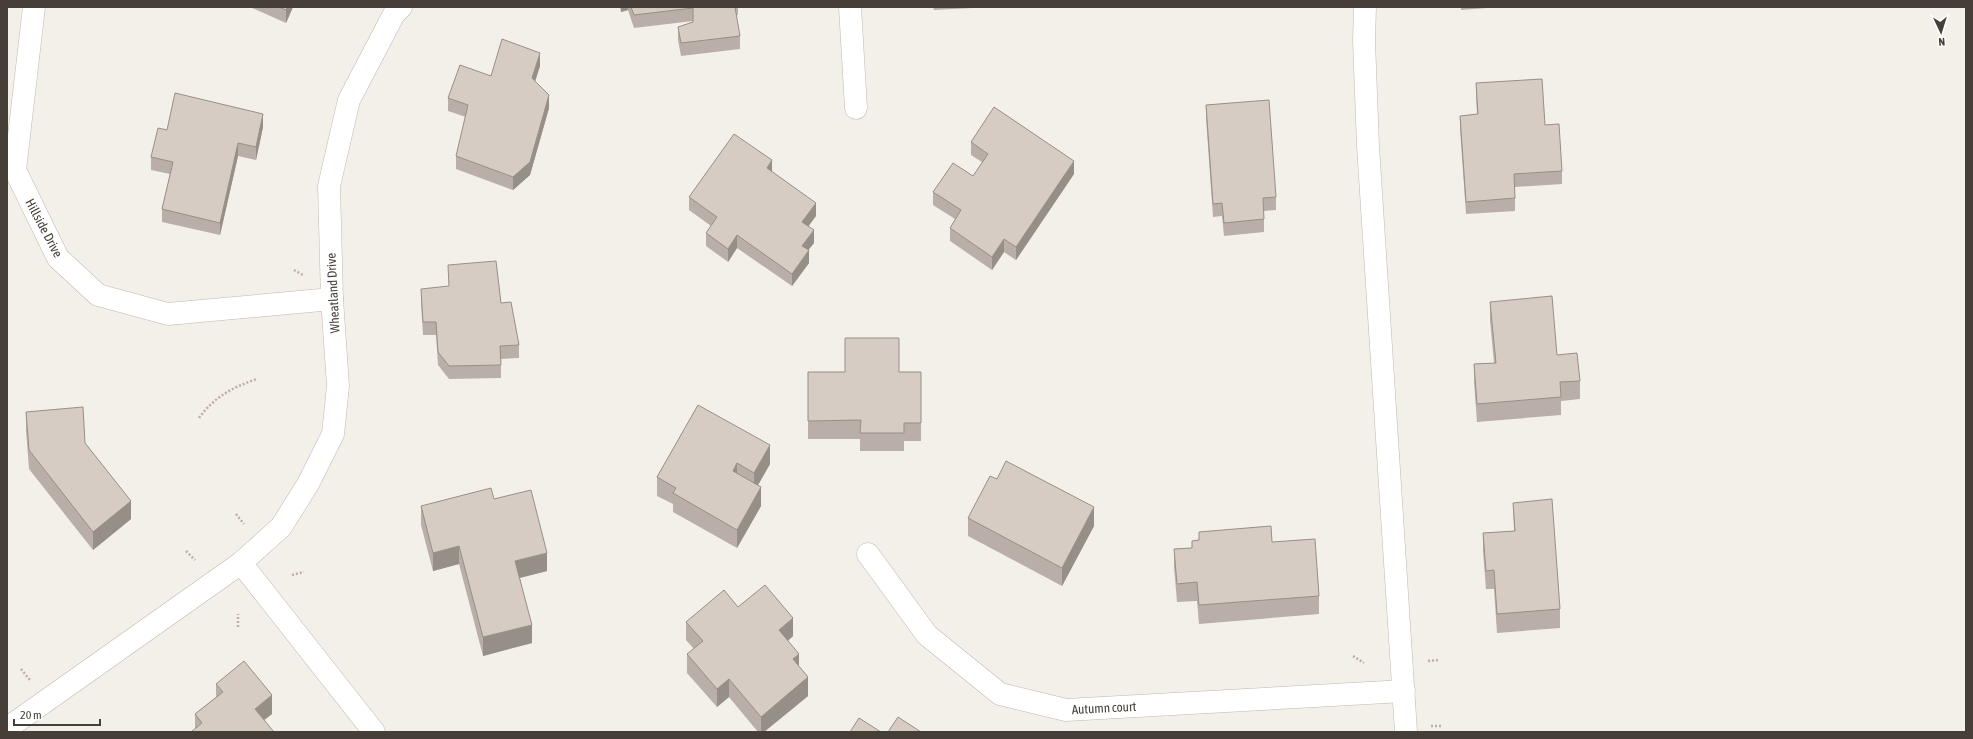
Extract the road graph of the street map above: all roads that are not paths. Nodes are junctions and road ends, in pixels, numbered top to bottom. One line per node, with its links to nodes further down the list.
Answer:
1 (34, 7): 6 (street, Hillside Drive)
2 (401, 7): 6 (street, Wheatland Drive)
3 (850, 7): 5 (street)
4 (1365, 7): 9 (street)
5 (856, 108)
6 (332, 299): 8 (street, Wheatland Drive)
7 (868, 554): 9 (street, Autumn court)
8 (241, 562): 10 (street, Wheatland Drive); 11 (street)
9 (1404, 691): 12 (street)
10 (10, 728)
11 (374, 732)
12 (1406, 732)

